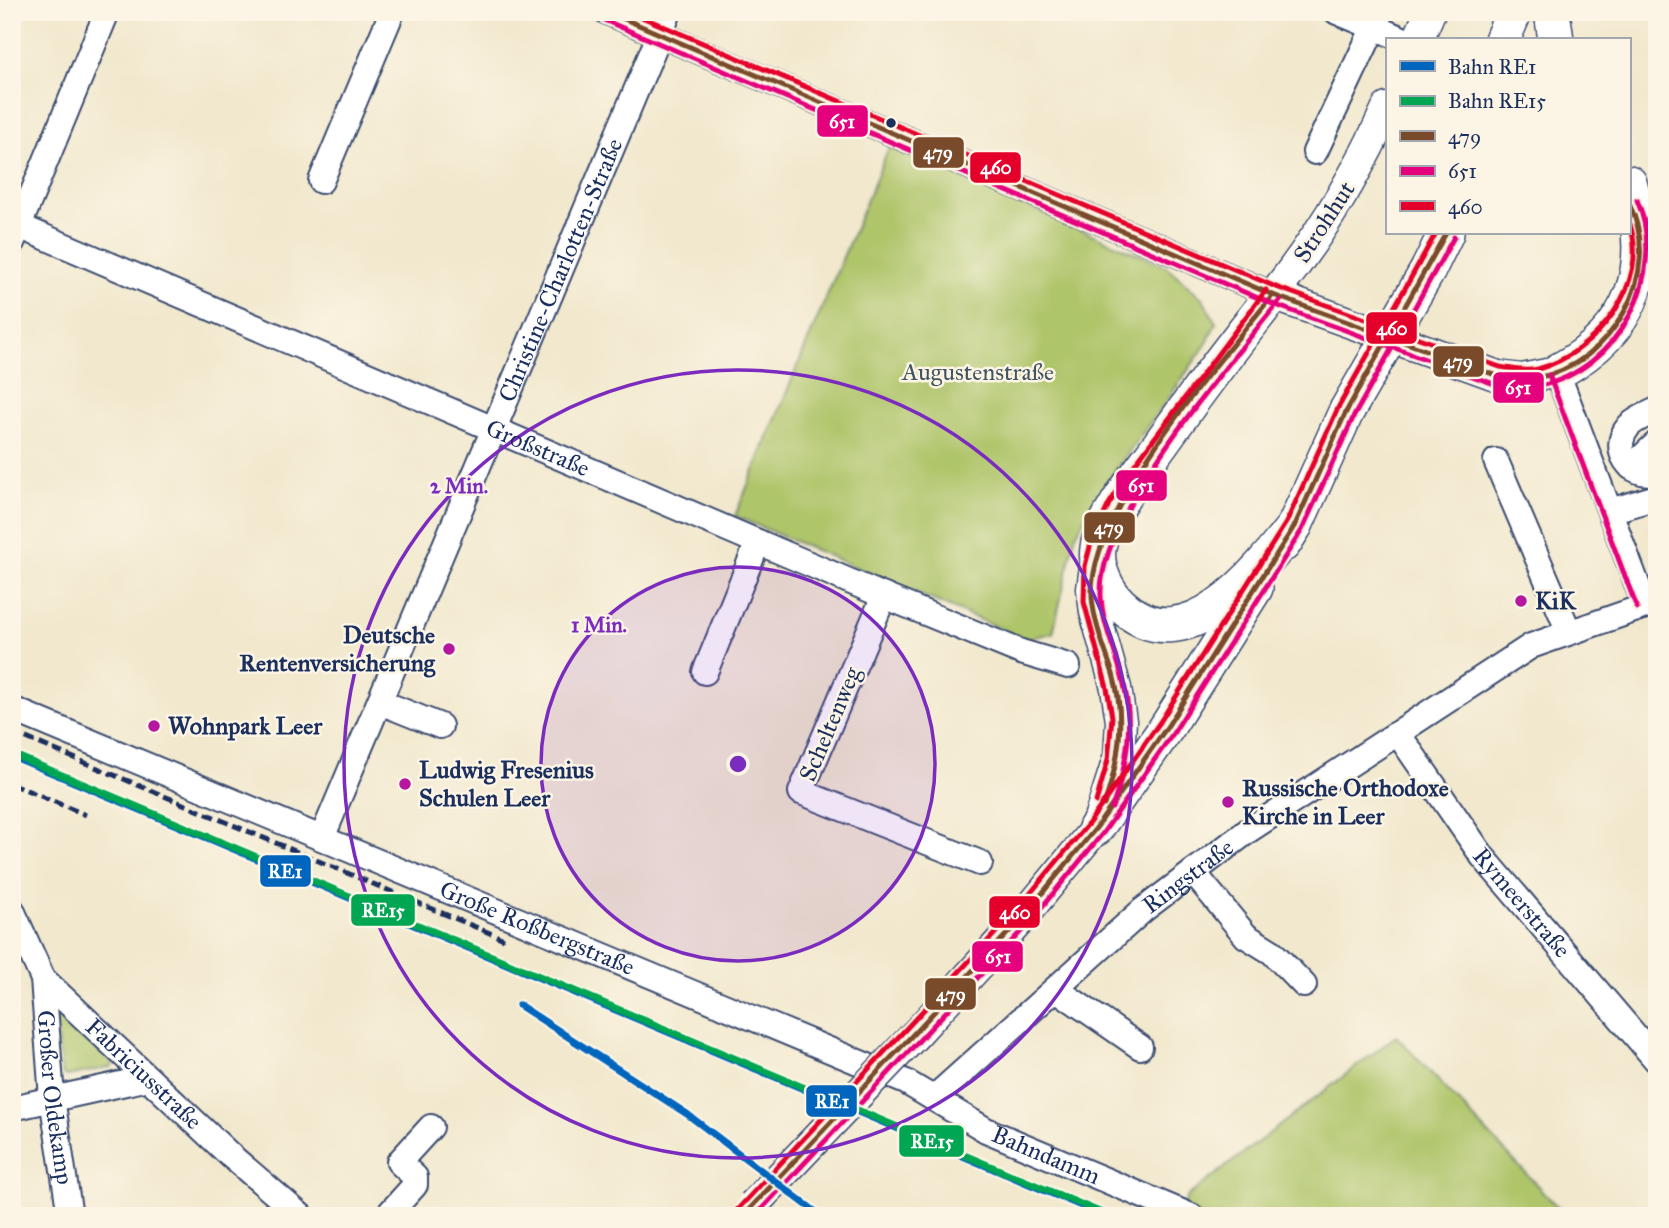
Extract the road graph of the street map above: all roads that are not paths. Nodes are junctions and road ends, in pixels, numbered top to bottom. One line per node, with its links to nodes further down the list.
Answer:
1 (107, 12): 19 (street)
2 (392, 12): 16 (street)
3 (607, 12): 9 (street)
4 (1337, 12): 8 (street)
5 (1430, 12): 11 (main road)
6 (1514, 12): 12 (highway)
7 (1552, 12): 13 (highway)
8 (1377, 21): 10 (street); 15 (street)
9 (665, 23): 22 (street); 25 (street, Christine-Charlotten-Straße)
10 (1402, 38)
11 (1419, 38)
12 (1503, 38)
13 (1556, 38)
14 (1386, 110): 22 (main road, Strohhut)
15 (1319, 147)
16 (321, 181)
17 (1630, 188): 18 (highway)
18 (1635, 216): 23 (highway)
19 (15, 231): 25 (street, Großstraße)
20 (1445, 234): 21 (highway)
21 (1418, 255): 32 (highway, bridge)
22 (1273, 295): 23 (main road); 34 (highway)
23 (1557, 372): 31 (street)
24 (1657, 410): 28 (street)
25 (494, 429): 33 (street, Großstraße); 40 (street, Christine-Charlotten-Straße)
26 (1657, 443): 28 (street)
27 (1496, 461): 37 (street)
28 (1631, 467): 29 (street)
29 (1657, 472)
30 (1657, 497): 31 (street)
31 (1609, 511): 36 (street)
32 (1295, 525): 34 (highway); 44 (highway)
33 (758, 542): 35 (street, Großstraße); 39 (street)
34 (1098, 548): 44 (main road)
35 (884, 596): 38 (street, Großstraße); 46 (street, Scheltenweg)
36 (1651, 603): 37 (street, Ringstraße)
37 (1569, 632): 43 (street, Ringstraße)
38 (1068, 666)
39 (705, 672)
40 (380, 702): 42 (street); 45 (street, Christine-Charlotten-Straße)
41 (12, 709): 45 (street, Große Roßbergstraße)
42 (440, 726)
43 (1399, 735): 47 (street, Ringstraße); 53 (street, Rymeerstraße)
44 (1096, 828): 60 (main road, bridge)
45 (322, 838): 55 (street, Große Roßbergstraße)
46 (980, 863)
47 (1193, 872): 50 (street); 51 (street, Ringstraße)
48 (12, 910): 49 (street, Fabriciusstraße)
49 (43, 979): 54 (street, Fabriciusstraße); 57 (street, Großer Oldekamp)
50 (1304, 985)
51 (1056, 989): 52 (street); 56 (street, Ringstraße)
52 (1140, 1047)
53 (1657, 1061)
54 (148, 1077): 57 (street); 62 (street, Fabriciusstraße)
55 (906, 1082): 56 (street, Bahndamm)
56 (934, 1097): 64 (street, Bahndamm)
57 (52, 1098): 58 (street); 61 (street, Großer Oldekamp)
58 (12, 1108)
59 (431, 1127): 63 (street)
60 (748, 1210)
61 (71, 1216)
62 (301, 1216)
63 (387, 1216)
64 (1191, 1216)

